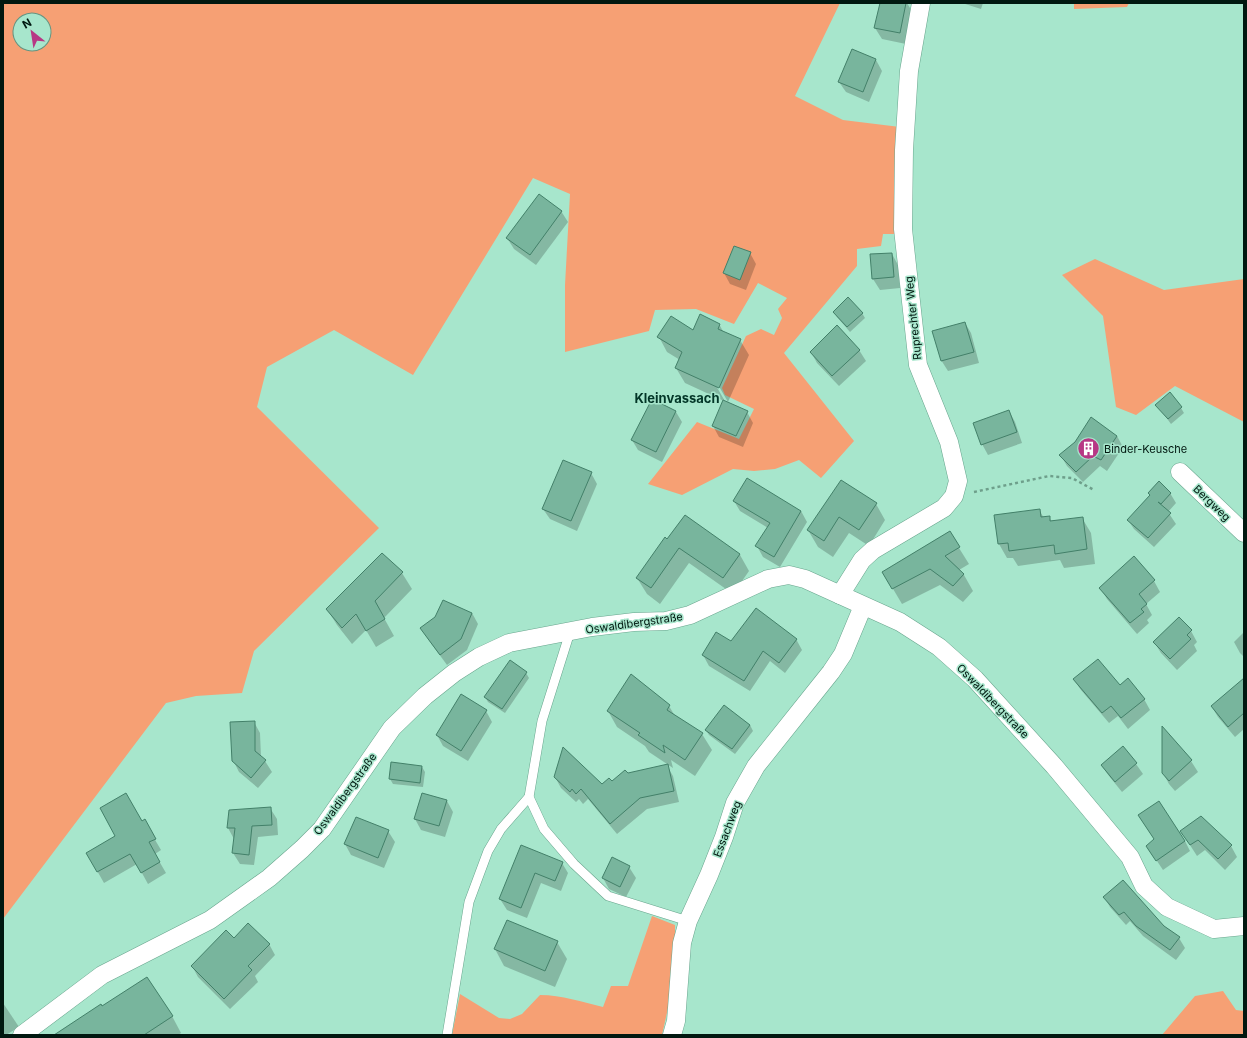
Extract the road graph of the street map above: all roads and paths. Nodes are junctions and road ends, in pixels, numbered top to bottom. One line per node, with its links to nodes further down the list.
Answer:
1 (921, 3): 4 (street, Ruprechter Weg)
2 (1180, 472): 5 (street, Bergweg)
3 (1094, 490): 4 (path)
4 (954, 496): 6 (street)
5 (1244, 534)
6 (840, 595): 7 (street, Oswaldibergstraße); 8 (street, Oswaldibergstraße)
7 (863, 606): 10 (street, Essachweg); 11 (street, Oswaldibergstraße)
8 (570, 632): 9 (lane, Oswaldibergstraße); 12 (street, Oswaldibergstraße)
9 (529, 797): 10 (lane); 13 (lane)
10 (688, 921): 14 (street, Essachweg)
11 (1244, 926)
12 (22, 1035)
13 (447, 1035)
14 (672, 1035)

